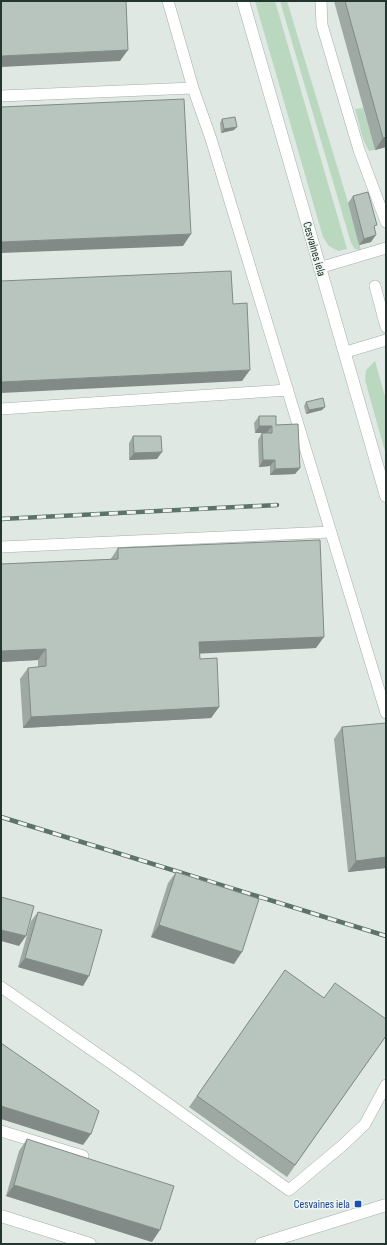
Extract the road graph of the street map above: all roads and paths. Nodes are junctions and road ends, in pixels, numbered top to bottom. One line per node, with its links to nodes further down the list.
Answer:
1 (168, 1): 4 (lane)
2 (243, 1): 8 (street, Cesvaines iela)
3 (321, 1): 6 (lane)
4 (193, 88): 5 (lane); 13 (lane)
5 (1, 96)
6 (386, 222)
7 (386, 248): 8 (lane)
8 (320, 268): 12 (street, Cesvaines iela)
9 (375, 286): 10 (lane)
10 (386, 327)
11 (386, 340): 12 (lane)
12 (346, 352): 15 (street, Cesvaines iela)
13 (288, 390): 14 (lane); 16 (lane)
14 (1, 409)
15 (386, 496)
16 (331, 532): 17 (lane); 18 (lane)
17 (1, 547)
18 (386, 713)
19 (1, 987): 20 (lane)
20 (386, 1085)
21 (1, 1131): 22 (lane)
22 (83, 1156)
23 (386, 1205): 26 (street)
24 (1, 1216): 25 (street)
25 (90, 1244)
26 (261, 1244)

